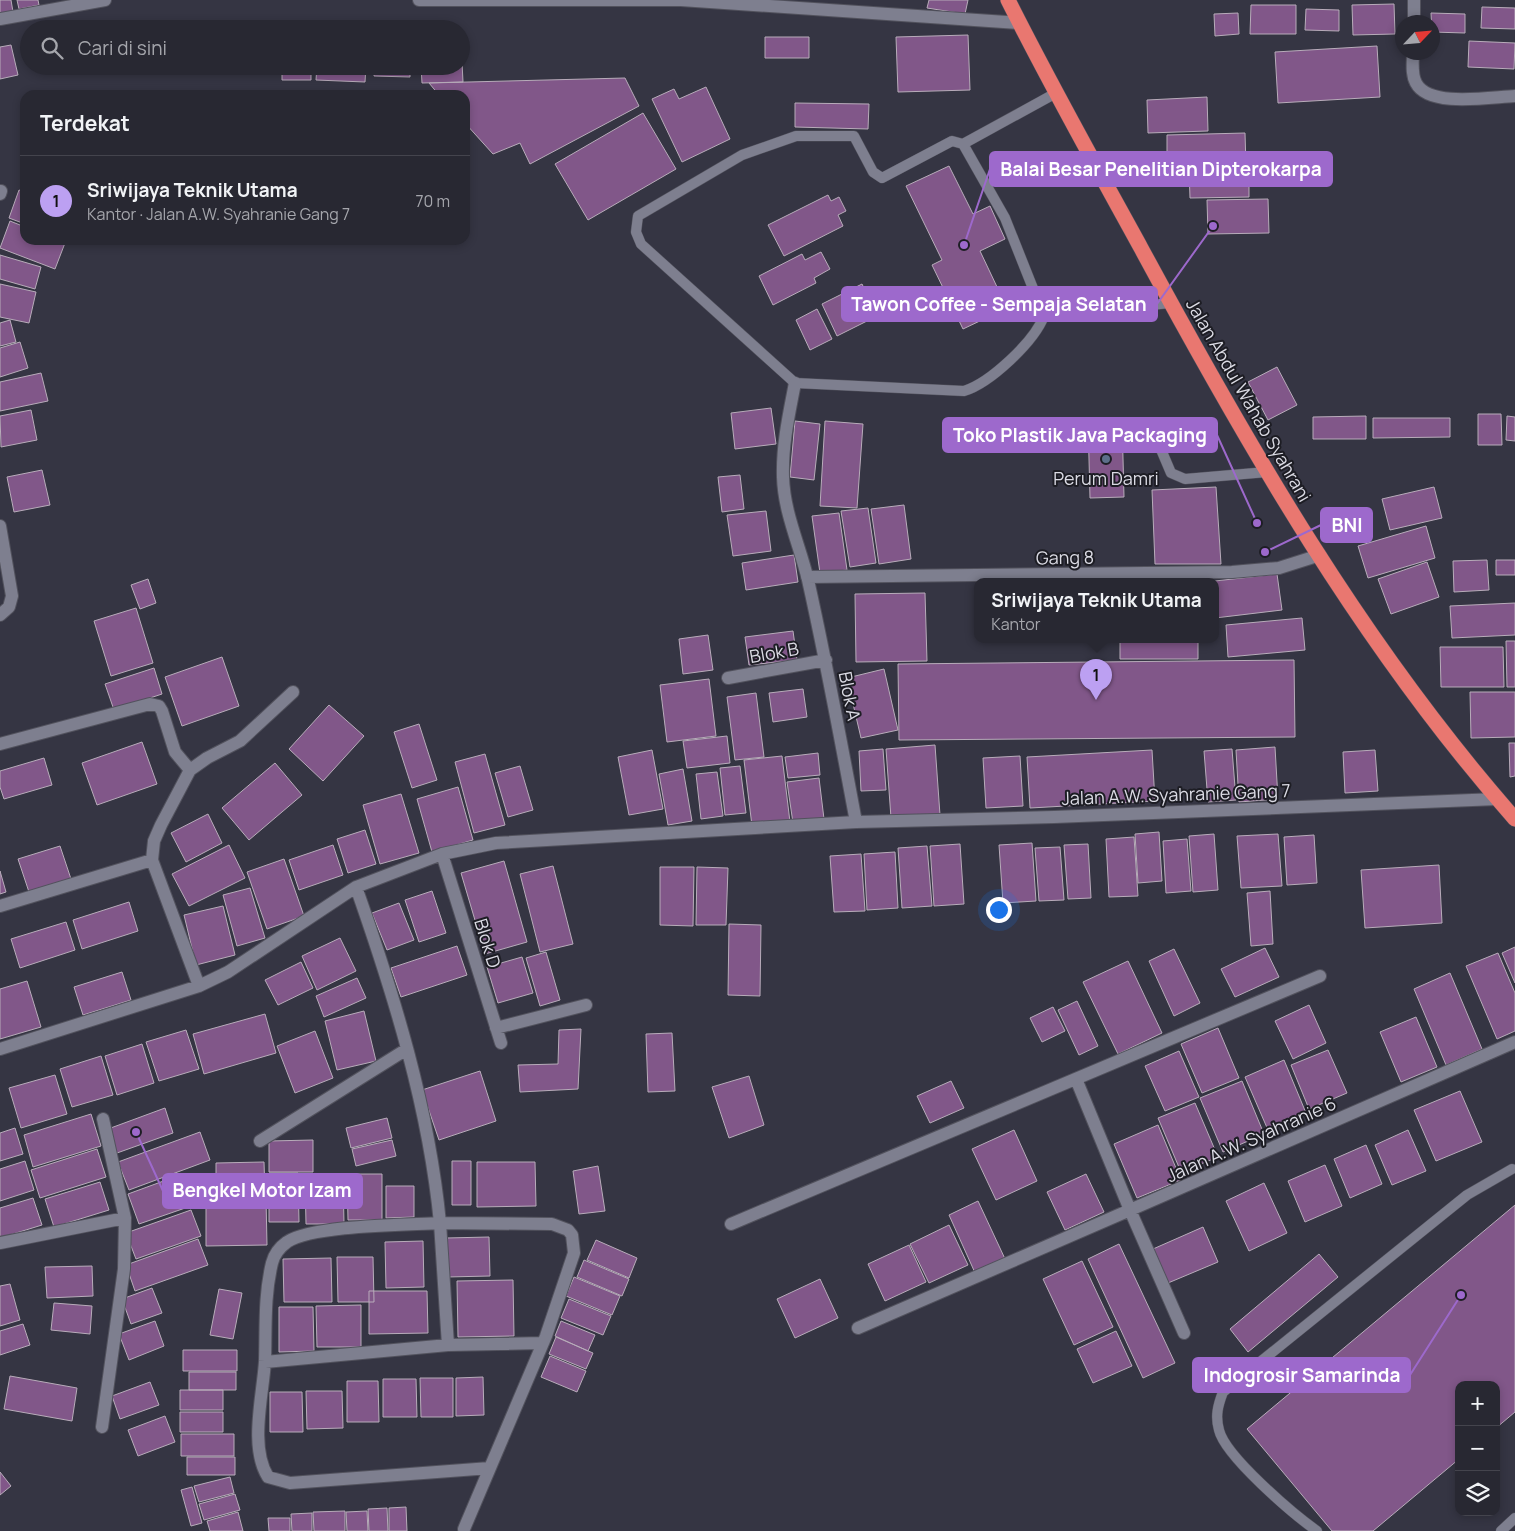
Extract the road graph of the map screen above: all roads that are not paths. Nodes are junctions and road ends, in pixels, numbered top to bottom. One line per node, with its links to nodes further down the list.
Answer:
1 (105, 0): 6 (street)
2 (418, 0): 7 (street)
3 (1008, 0): 7 (highway, Jalan Abdul Wahab Syahrani)
4 (1414, 0): 5 (street)
5 (1414, 15)
6 (0, 19)
7 (1020, 23): 9 (highway, Jalan Abdul Wahab Syahrani)
8 (1413, 60): 10 (street)
9 (1056, 92): 11 (lane); 12 (highway, Jalan Abdul Wahab Syahrani)
10 (1515, 96)
11 (963, 144): 13 (lane); 14 (lane)
12 (1170, 303): 13 (lane); 16 (highway, Jalan Abdul Wahab Syahrani)
13 (1044, 316): 14 (lane)
14 (795, 383): 19 (street, Blok A)
15 (1157, 440): 16 (lane)
16 (1267, 472): 18 (highway, Jalan Abdul Wahab Syahrani)
17 (0, 526): 20 (street)
18 (1320, 555): 19 (street, Gang 8); 26 (highway, Jalan Abdul Wahab Syahrani)
19 (807, 577): 21 (street, Blok A)
20 (0, 615)
21 (826, 660): 22 (street, Blok B); 28 (street, Blok A)
22 (728, 678)
23 (293, 692): 25 (street)
24 (0, 744): 25 (street)
25 (190, 770): 30 (street)
26 (1497, 799): 27 (highway, Jalan Abdul Wahab Syahrani); 28 (street, Jalan A.W. Syahranie Gang 7)
27 (1515, 819)
28 (856, 822): 29 (street, Jalan A.W. Syahranie Gang 7)
29 (442, 854): 31 (street, Jalan A.W. Syahranie Gang 7); 36 (street, Blok D)
30 (152, 860): 32 (street); 34 (street)
31 (356, 887): 34 (street, Jalan A.W. Syahranie Gang 7); 40 (street)
32 (0, 906)
33 (1320, 976): 41 (street)
34 (200, 986): 39 (street, Jalan A.W. Syahranie Gang 7)
35 (586, 1005): 36 (street)
36 (496, 1028): 38 (street, Blok D)
37 (1515, 1042): 45 (street, Jalan A.W. Syahranie 6)
38 (501, 1043)
39 (0, 1049)
40 (406, 1049): 43 (street); 47 (street)
41 (1076, 1079): 45 (street); 48 (street)
42 (104, 1119): 46 (street)
43 (260, 1141)
44 (1512, 1169): 59 (lane)
45 (1130, 1210): 50 (street, Jalan A.W. Syahranie 6); 51 (street)
46 (125, 1218): 49 (street); 55 (street)
47 (440, 1223): 52 (street); 53 (street); 54 (street)
48 (731, 1224)
49 (0, 1243)
50 (858, 1328)
51 (1184, 1333)
52 (543, 1343): 53 (street); 56 (street)
53 (448, 1344): 54 (street)
54 (264, 1362): 56 (street)
55 (102, 1427)
56 (490, 1468): 58 (street)
57 (1515, 1518): 60 (lane)
58 (464, 1529)
59 (1317, 1531)
60 (1501, 1531)

